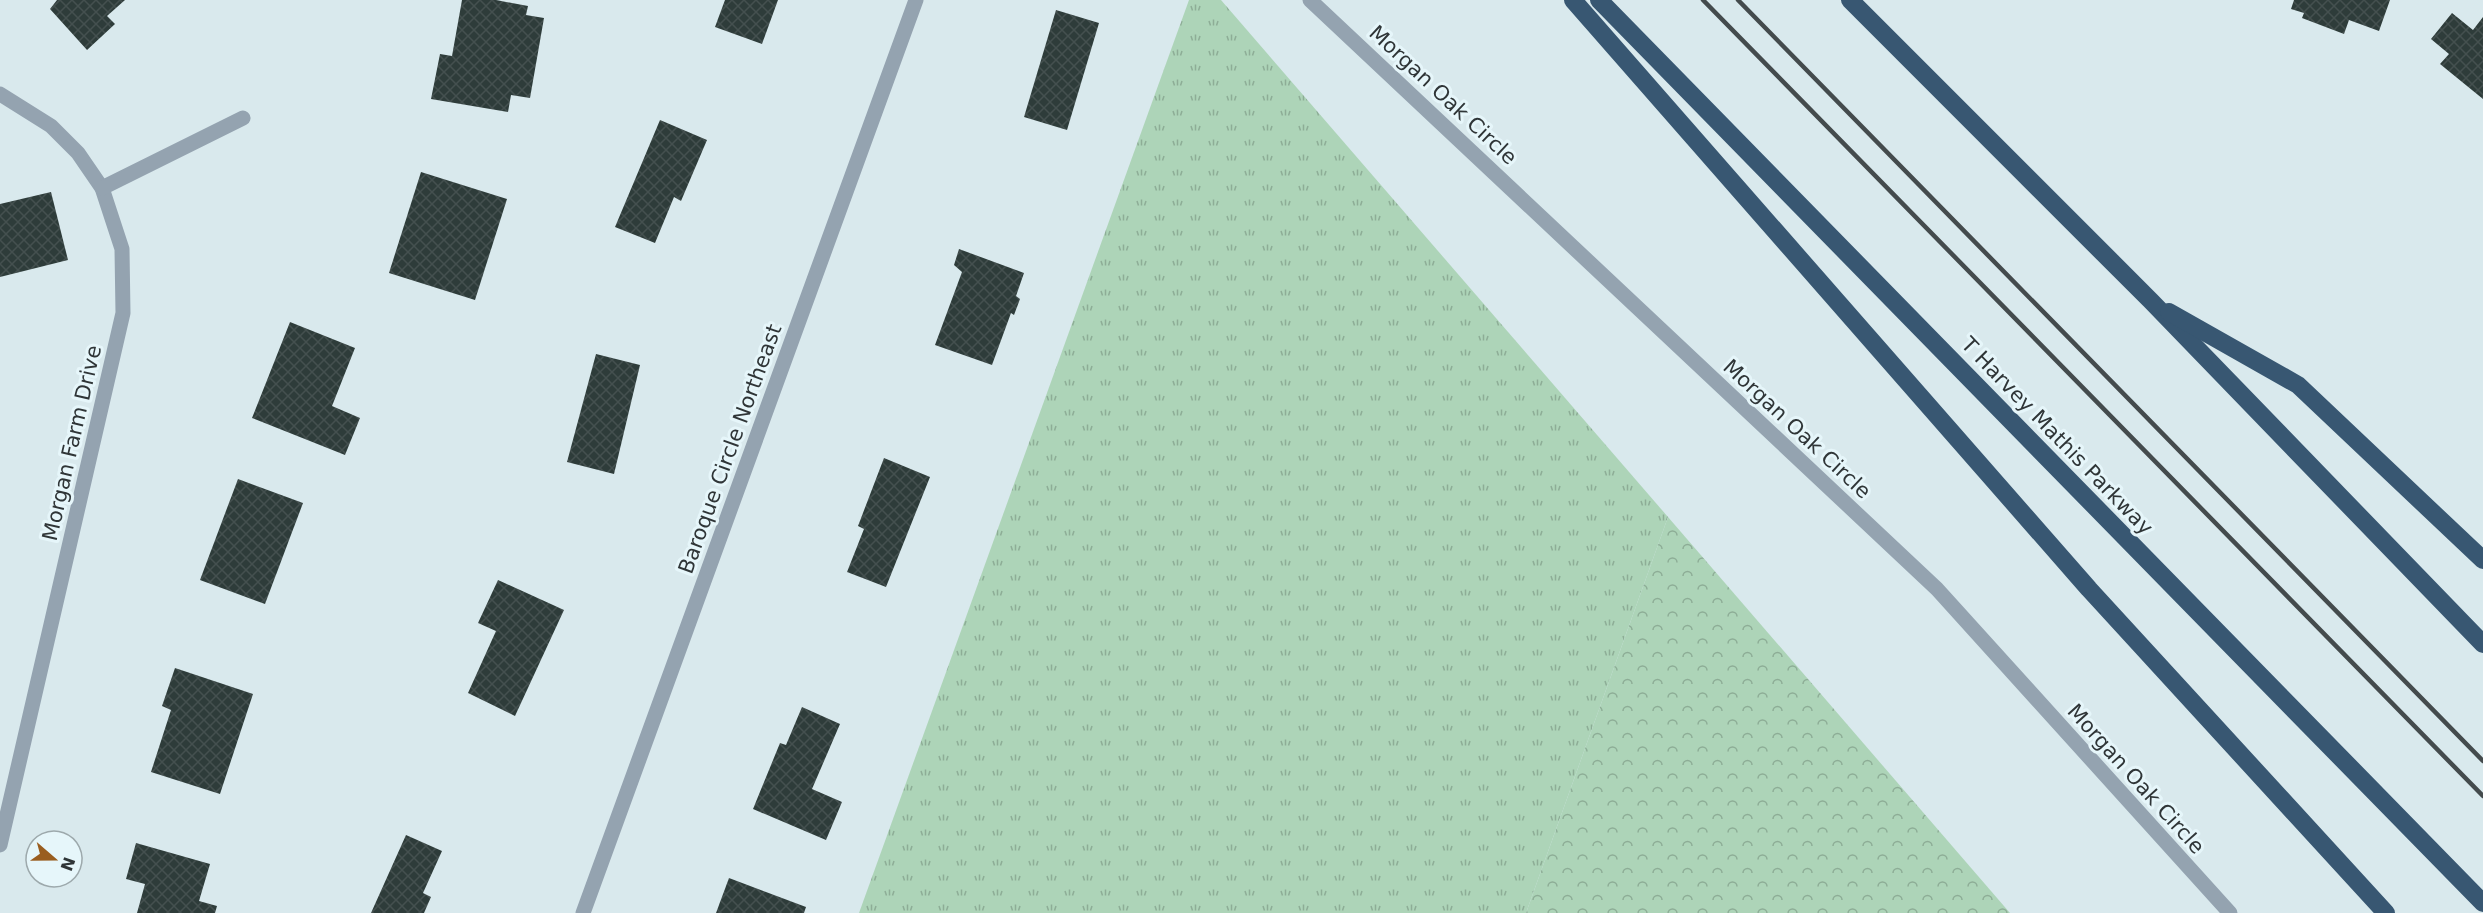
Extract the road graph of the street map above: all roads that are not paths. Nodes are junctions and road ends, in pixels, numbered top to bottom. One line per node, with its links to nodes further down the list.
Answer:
1 (916, 0): 14 (street, Baroque Circle Northeast)
2 (1310, 0): 15 (street, Morgan Oak Circle)
3 (1573, 0): 16 (highway)
4 (1599, 0): 13 (highway, T Harvey Mathis Parkway)
5 (1850, 0): 9 (highway)
6 (0, 94): 8 (street, Morgan Farm Drive)
7 (243, 118): 8 (street)
8 (102, 188): 12 (street, Morgan Farm Drive)
9 (2151, 301): 10 (highway); 11 (highway)
10 (2483, 560)
11 (2483, 644)
12 (0, 845)
13 (2483, 903)
14 (583, 913)
15 (2230, 913)
16 (2386, 913)

